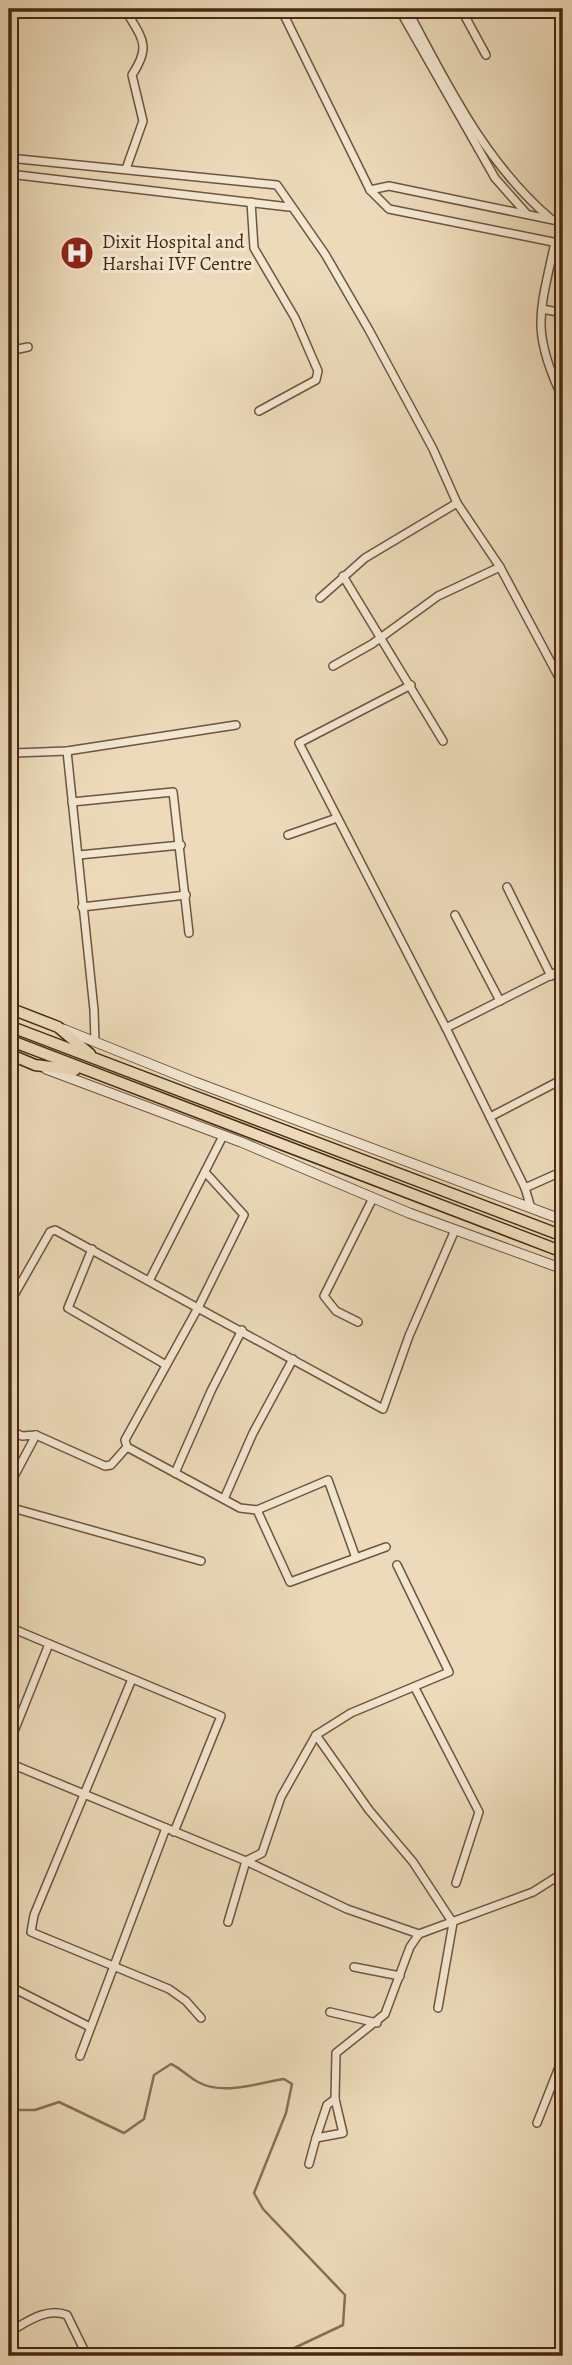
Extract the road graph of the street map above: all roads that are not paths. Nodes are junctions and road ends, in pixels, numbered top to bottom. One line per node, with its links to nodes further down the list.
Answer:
1 (125, 9): 9 (street)
2 (281, 9): 11 (street)
3 (399, 9): 14 (street)
4 (421, 9): 6 (street)
5 (461, 9): 7 (street)
6 (408, 12): 15 (street)
7 (486, 55)
8 (9, 158): 9 (street)
9 (126, 169): 13 (street)
10 (9, 174): 12 (street)
11 (370, 190): 14 (street); 17 (street)
12 (251, 202): 13 (street); 23 (street)
13 (289, 206): 24 (street)
14 (526, 213): 15 (street)
15 (551, 219): 16 (street)
16 (563, 222)
17 (559, 243): 18 (street)
18 (541, 309): 19 (street); 22 (street)
19 (563, 313)
20 (28, 347): 21 (street)
21 (9, 351)
22 (563, 399)
23 (259, 411)
24 (457, 503): 25 (street); 26 (street)
25 (500, 567): 28 (street); 31 (street)
26 (343, 576): 27 (street); 28 (street)
27 (320, 598)
28 (382, 636): 29 (street); 30 (street)
29 (333, 666)
30 (411, 685): 33 (street); 37 (street)
31 (563, 685)
32 (236, 725): 34 (street)
33 (443, 741)
34 (67, 751): 35 (street); 36 (street)
35 (14, 753)
36 (72, 802): 39 (street); 40 (street)
37 (337, 818): 38 (street); 52 (street)
38 (288, 835)
39 (181, 845): 40 (street); 42 (street)
40 (79, 855): 43 (street)
41 (507, 887): 47 (street)
42 (186, 895): 43 (street); 45 (street)
43 (82, 907): 54 (street)
44 (455, 915): 48 (street)
45 (188, 933)
46 (563, 970): 47 (street)
47 (551, 975): 48 (street)
48 (500, 1001): 52 (street)
49 (9, 1008): 51 (highway)
50 (9, 1026): 56 (highway)
51 (58, 1027): 54 (street); 56 (highway)
52 (446, 1028): 60 (street)
53 (9, 1040): 58 (highway)
54 (95, 1041): 68 (street)
55 (9, 1054): 57 (highway)
56 (97, 1060): 71 (highway)
57 (35, 1065): 58 (highway); 61 (street)
58 (95, 1072): 64 (highway)
59 (563, 1079): 60 (street)
60 (490, 1117): 65 (street)
61 (223, 1136): 63 (street); 66 (street)
62 (563, 1171): 65 (street)
63 (205, 1172): 75 (street); 77 (street)
64 (363, 1175): 66 (street); 73 (highway)
65 (525, 1188): 68 (street)
66 (356, 1191): 67 (street)
67 (373, 1198): 70 (street); 78 (street)
68 (531, 1208): 69 (street)
69 (563, 1220)
70 (455, 1230): 74 (street); 80 (street)
71 (563, 1236)
72 (92, 1249): 75 (street); 76 (street); 81 (street)
73 (563, 1252)
74 (563, 1269)
75 (150, 1279): 77 (street)
76 (9, 1304)
77 (199, 1306): 79 (street); 81 (street)
78 (358, 1322)
79 (242, 1330): 80 (street); 85 (street)
80 (293, 1359): 87 (street)
81 (166, 1365): 84 (street)
82 (9, 1430): 83 (street)
83 (36, 1435): 84 (street); 86 (street)
84 (127, 1447): 85 (street)
85 (175, 1473): 87 (street)
86 (9, 1486)
87 (224, 1499): 89 (street)
88 (9, 1507): 92 (street)
89 (257, 1510): 91 (street); 91 (street)
90 (386, 1547): 91 (street)
91 (356, 1558)
92 (201, 1561)
93 (397, 1565): 97 (street)
94 (9, 1627): 95 (street)
95 (49, 1644): 96 (street); 99 (street)
96 (132, 1679): 101 (street); 103 (street)
97 (415, 1688): 98 (street); 106 (street)
98 (316, 1735): 104 (street); 108 (street)
99 (9, 1744)
100 (9, 1763): 101 (street)
101 (82, 1795): 102 (street); 111 (street)
102 (166, 1828): 103 (street); 111 (street)
103 (174, 1832): 104 (street)
104 (246, 1861): 107 (street); 109 (street)
105 (563, 1873): 108 (street)
106 (456, 1883)
107 (228, 1922)
108 (453, 1923): 109 (street); 114 (street)
109 (419, 1934): 112 (street)
110 (354, 1967): 112 (street)
111 (113, 1968): 116 (street); 118 (street)
112 (400, 1976): 117 (street)
113 (9, 1986): 118 (street)
114 (438, 2008)
115 (330, 2012): 117 (street)
116 (201, 2018)
117 (377, 2022): 121 (street)
118 (90, 2027): 119 (street)
119 (80, 2056)
120 (563, 2057): 122 (street)
121 (335, 2099): 123 (street); 123 (street)
122 (537, 2123)
123 (316, 2138): 124 (street)
124 (309, 2164)
125 (9, 2332): 126 (street)
126 (88, 2356)

